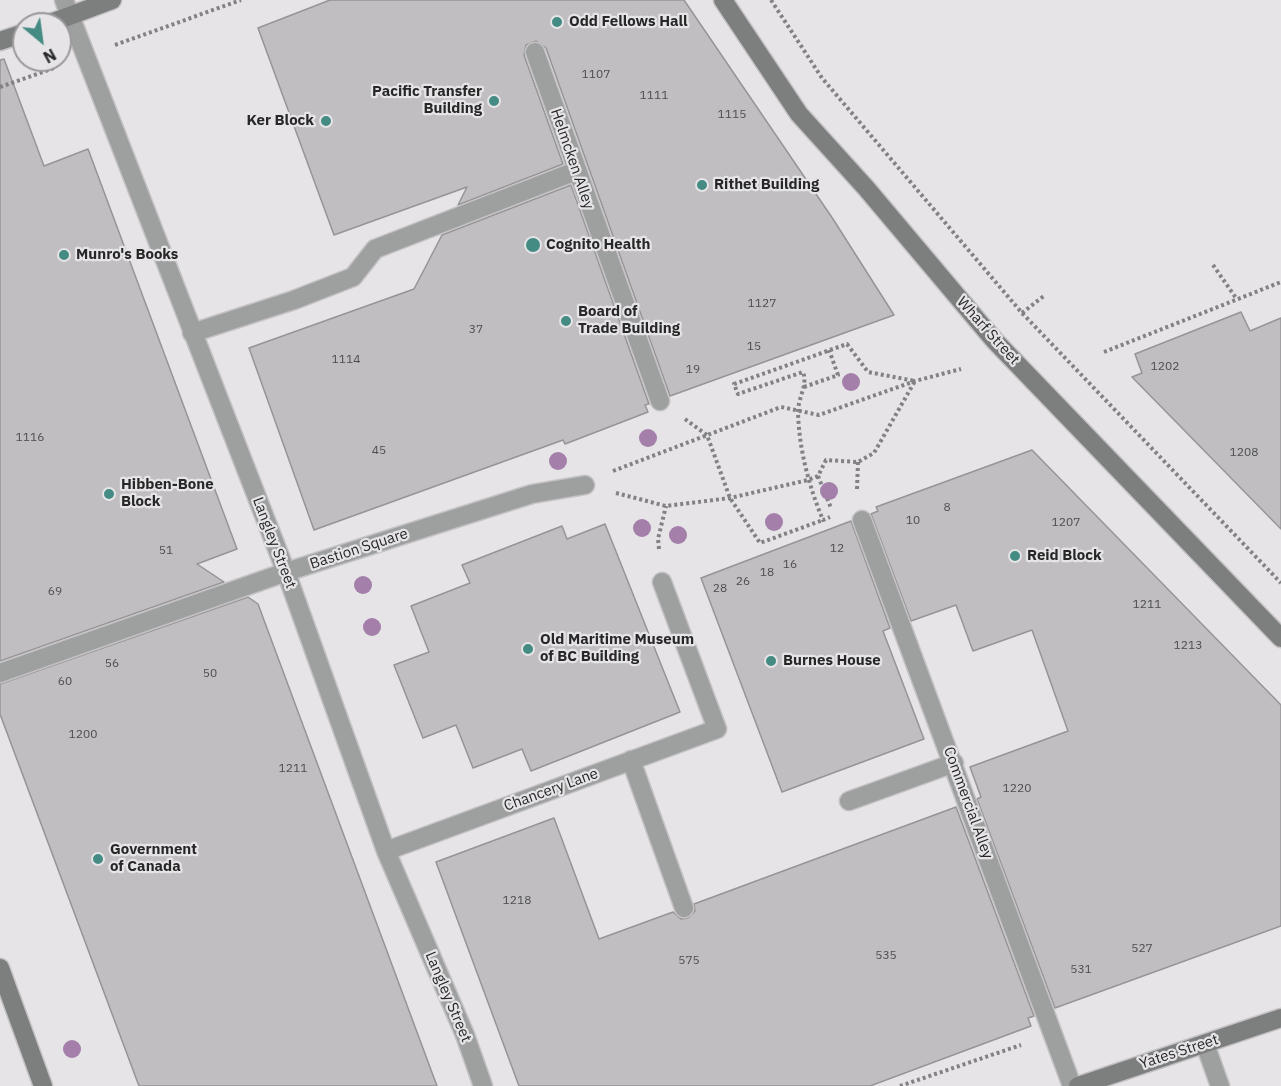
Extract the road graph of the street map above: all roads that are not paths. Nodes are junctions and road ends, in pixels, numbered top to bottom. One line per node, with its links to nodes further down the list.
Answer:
1 (112, 0): 3 (main road)
2 (723, 0): 12 (main road, Wharf Street)
3 (67, 8): 6 (street, Langley Street)
4 (535, 52): 5 (street, Helmcken Alley)
5 (576, 171): 6 (street); 7 (street, Helmcken Alley)
6 (192, 333): 10 (street, Langley Street)
7 (660, 401)
8 (585, 484): 10 (street, Bastion Square)
9 (862, 520): 15 (street, Commercial Alley)
10 (286, 572): 13 (street, Bastion Square); 17 (street, Langley Street)
11 (662, 582): 14 (street, Chancery Lane)
12 (1281, 639)
13 (0, 673)
14 (631, 760): 17 (street, Chancery Lane); 18 (street)
15 (954, 763): 16 (street); 24 (street, Commercial Alley)
16 (849, 801)
17 (386, 851): 23 (street, Langley Street)
18 (684, 908)
19 (0, 968): 22 (main road)
20 (1281, 1018): 21 (main road, Yates Street)
21 (1205, 1044): 25 (main road, Yates Street); 26 (street)
22 (43, 1086)
23 (483, 1086)
24 (1072, 1086)
25 (1078, 1086)
26 (1220, 1086)

